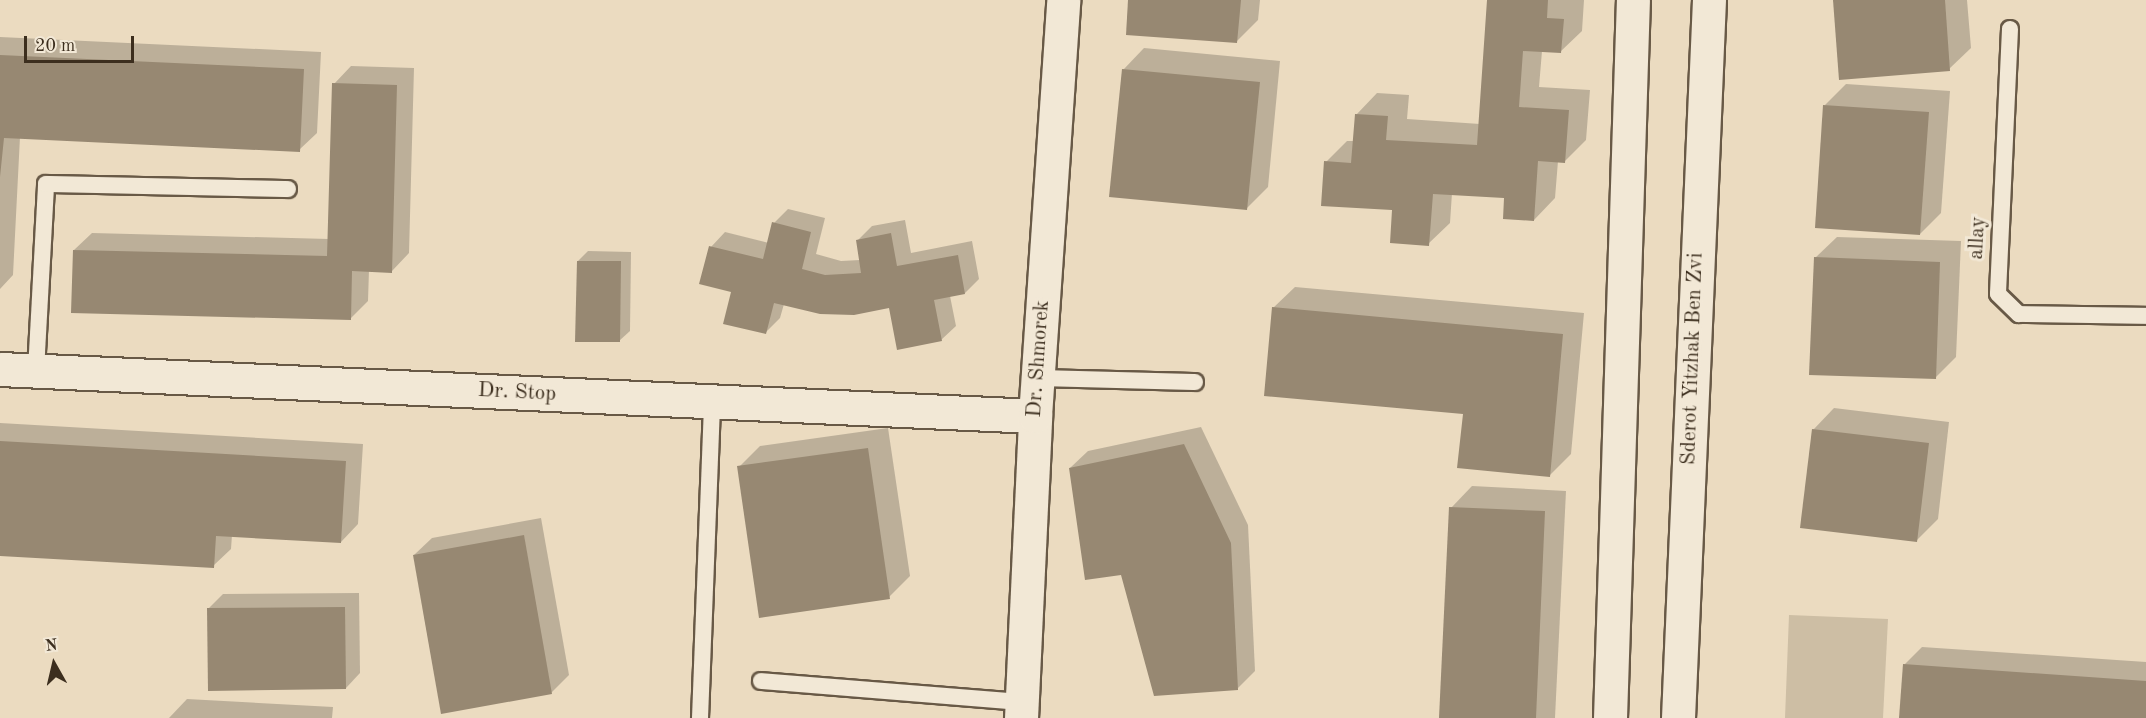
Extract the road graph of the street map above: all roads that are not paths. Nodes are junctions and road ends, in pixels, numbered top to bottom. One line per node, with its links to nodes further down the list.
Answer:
1 (1063, 0): 9 (street, Dr. Shmorek)
2 (1633, 0): 16 (street)
3 (1708, 0): 17 (street, Sderot Yitzhak Ben Zvi)
4 (2010, 29): 6 (lane, allay)
5 (288, 189): 8 (lane)
6 (2146, 316)
7 (0, 369): 8 (street, Dr. Stop)
8 (36, 371): 11 (street, Dr. Stop)
9 (1038, 378): 10 (lane); 12 (street, Dr. Shmorek)
10 (1195, 382)
11 (712, 402): 12 (street, Dr. Stop); 15 (lane)
12 (1035, 416): 14 (street, Dr. Shmorek)
13 (761, 681): 14 (lane)
14 (1021, 710)
15 (700, 718)
16 (1610, 718)
17 (1678, 718)

